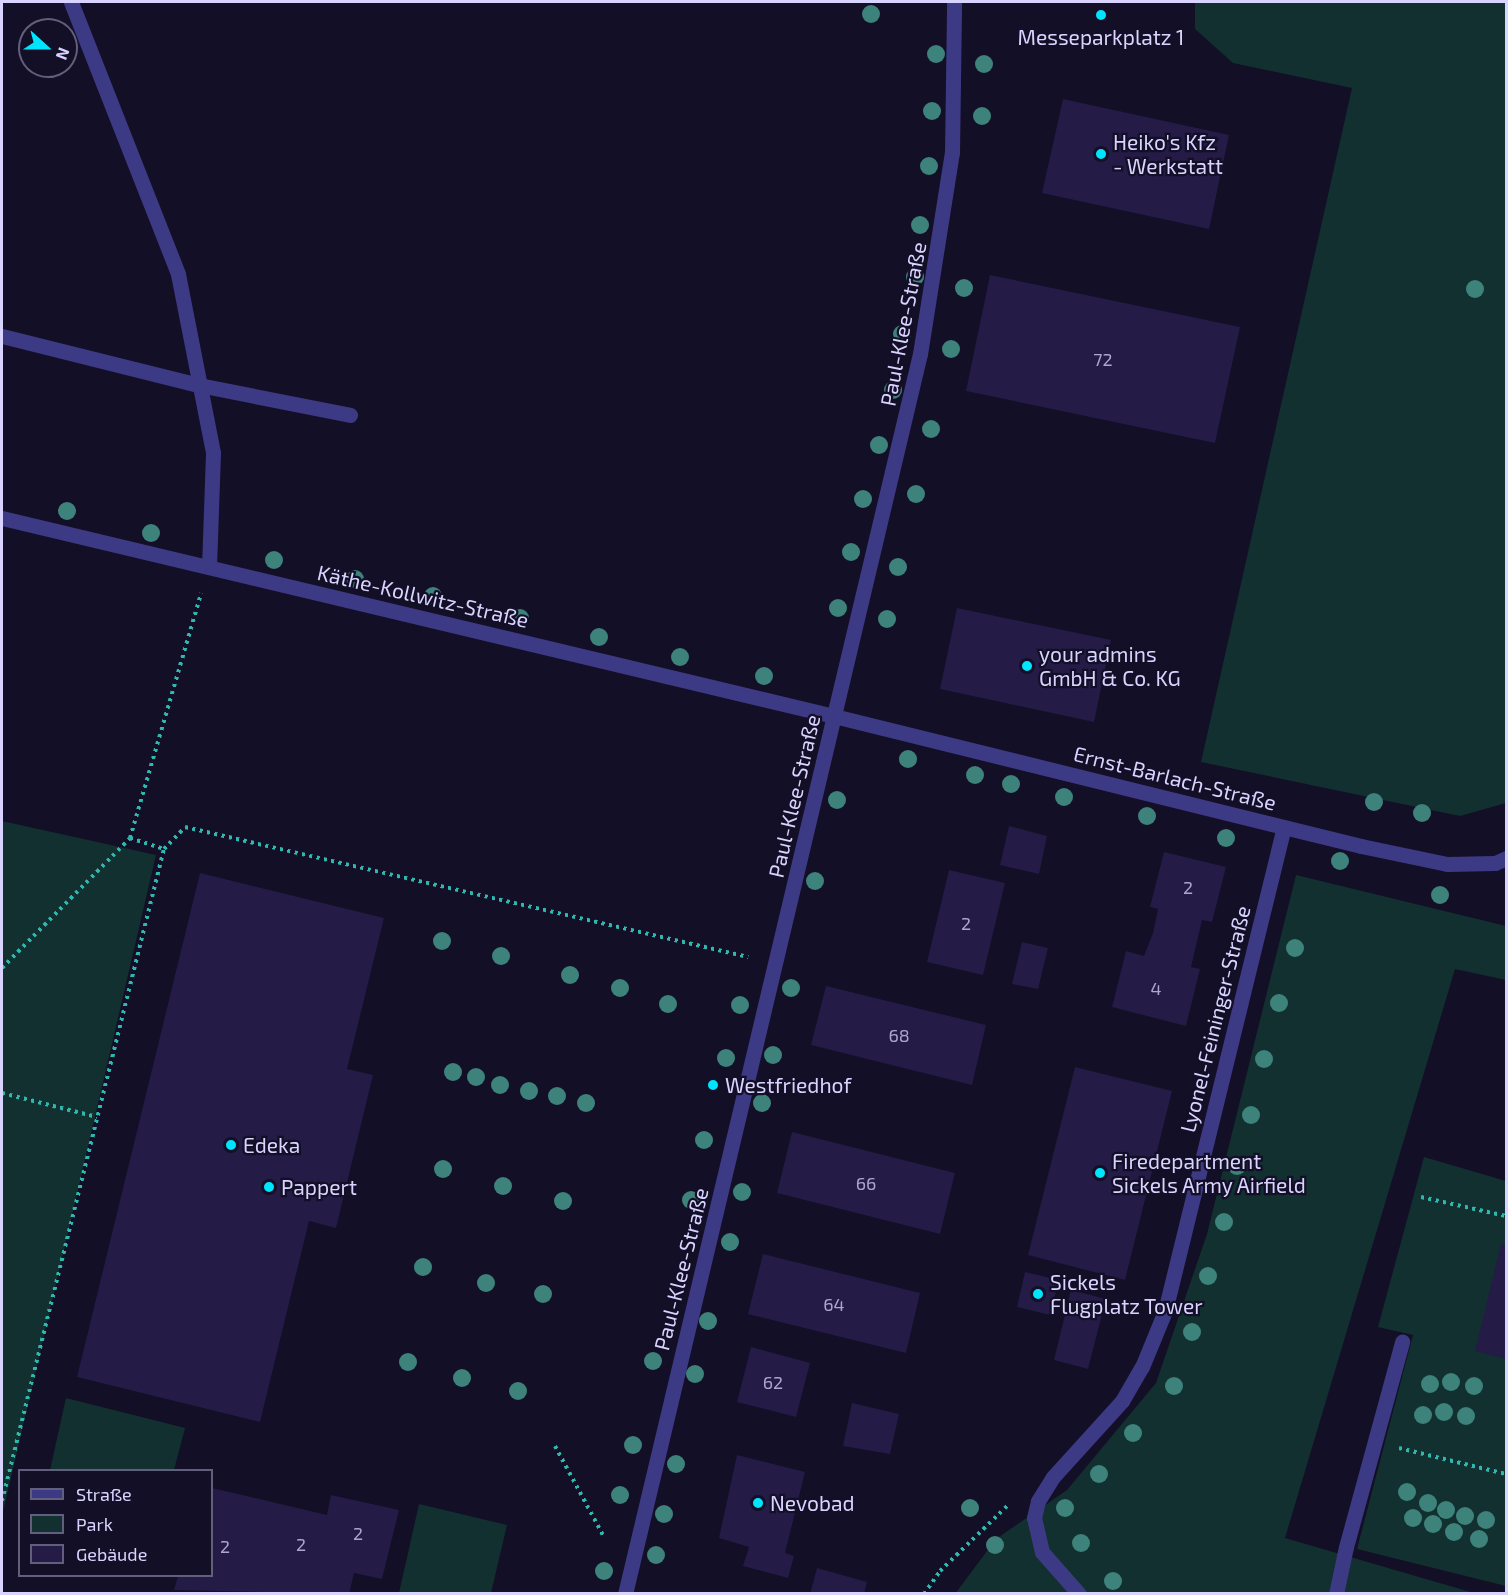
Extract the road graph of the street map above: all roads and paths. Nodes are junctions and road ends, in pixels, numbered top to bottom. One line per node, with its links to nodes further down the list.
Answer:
1 (71, 2): 4 (street)
2 (954, 2): 8 (street, Paul-Klee-Straße)
3 (2, 336): 4 (street)
4 (199, 385): 5 (street); 7 (street)
5 (350, 414)
6 (2, 518): 7 (street, Käthe-Kollwitz-Straße)
7 (209, 567): 8 (street, Käthe-Kollwitz-Straße); 10 (path)
8 (834, 716): 9 (street, Ernst-Barlach-Straße); 26 (street, Paul-Klee-Straße)
9 (1284, 827): 12 (street, Ernst-Barlach-Straße); 23 (street, Lyonel-Feininger-Straße)
10 (130, 838): 11 (path); 14 (path)
11 (164, 849): 13 (path); 16 (path)
12 (1506, 858)
13 (748, 957)
14 (2, 968)
15 (2, 1093): 16 (path)
16 (97, 1117): 24 (path)
17 (1421, 1197): 18 (path)
18 (1506, 1216)
19 (1402, 1342): 20 (street)
20 (1375, 1443): 22 (path); 29 (street)
21 (555, 1446): 25 (path)
22 (1506, 1474)
23 (1038, 1500): 27 (path); 28 (street)
24 (2, 1501)
25 (604, 1537)
26 (625, 1593)
27 (924, 1593)
28 (1078, 1593)
29 (1336, 1593)

